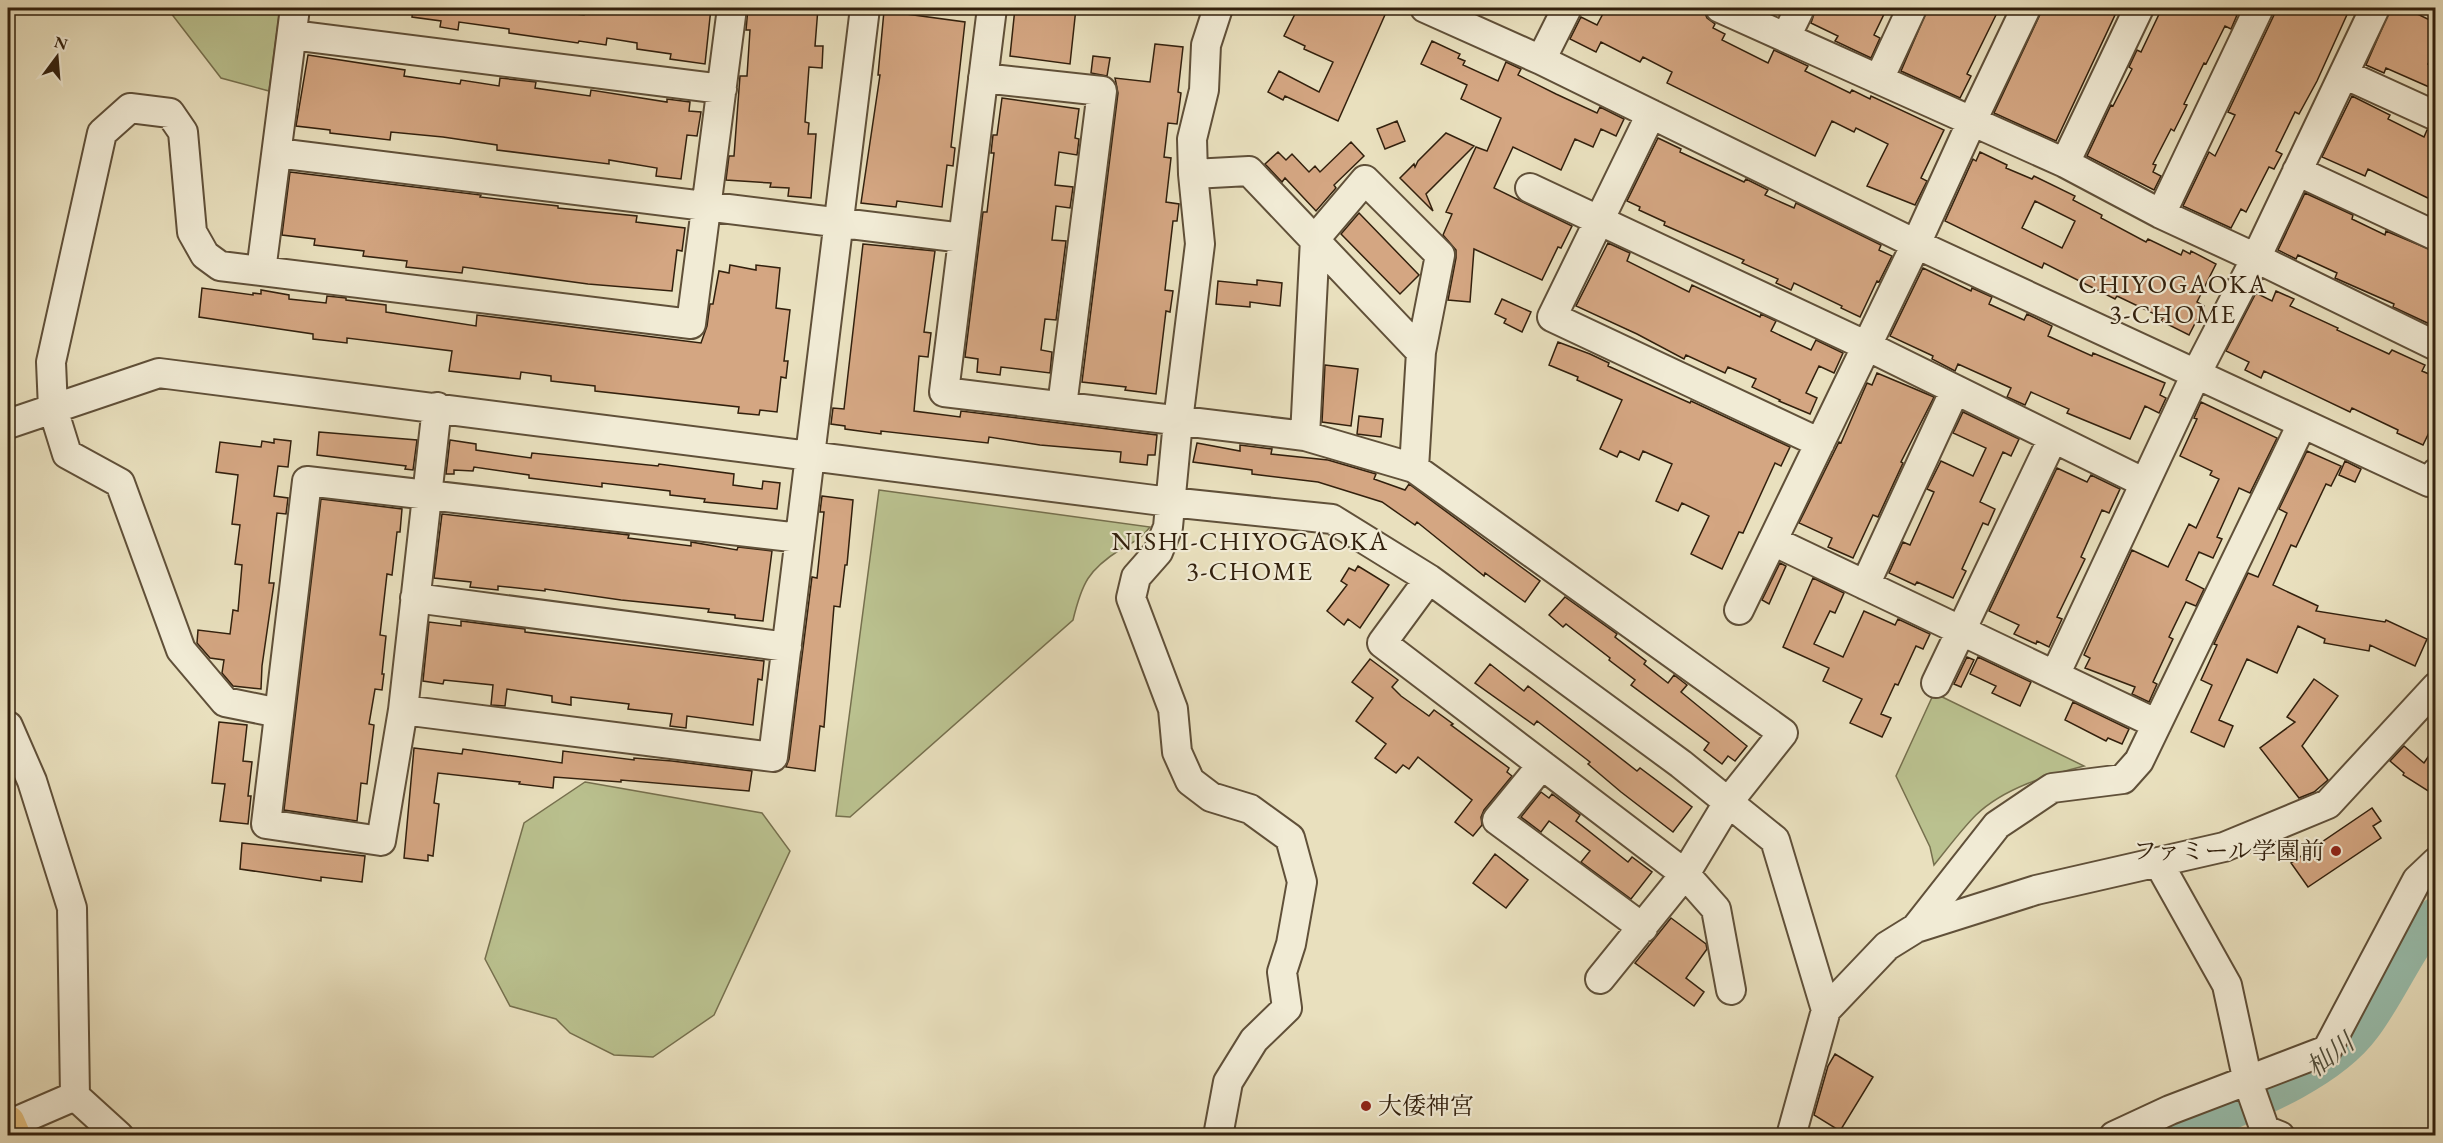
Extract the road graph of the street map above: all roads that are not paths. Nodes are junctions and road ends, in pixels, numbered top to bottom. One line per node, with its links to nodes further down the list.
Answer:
1 (732, 8): 20 (street)
2 (865, 8): 32 (street)
3 (992, 8): 18 (street)
4 (1218, 8): 27 (street)
5 (1425, 8): 16 (street)
6 (1567, 8): 16 (street)
7 (1720, 8): 15 (street)
8 (1800, 8): 15 (street)
9 (1912, 8): 19 (street)
10 (2026, 8): 23 (street)
11 (2139, 8): 25 (street)
12 (2259, 8): 30 (street)
13 (2375, 8): 17 (street)
14 (293, 21): 20 (street); 24 (street)
15 (1786, 37): 19 (street)
16 (1541, 60): 21 (street)
17 (2344, 74): 22 (street); 26 (street)
18 (983, 78): 34 (street); 44 (street)
19 (1879, 79): 23 (street)
20 (722, 89): 29 (street)
21 (1650, 114): 31 (street); 36 (street)
22 (2436, 116)
23 (1972, 121): 25 (street); 36 (street)
24 (277, 153): 29 (street); 38 (street)
25 (2065, 163): 30 (street)
26 (2297, 171): 33 (street); 37 (street)
27 (1193, 174): 35 (street); 47 (street)
28 (1530, 188): 31 (street)
29 (707, 206): 32 (street); 38 (street)
30 (2161, 214): 37 (street)
31 (1599, 220): 39 (street); 52 (street)
32 (838, 222): 34 (street); 53 (street)
33 (2436, 236)
34 (963, 238): 44 (street)
35 (1316, 239): 41 (street); 41 (street); 50 (street)
36 (1916, 244): 39 (street); 42 (street)
37 (2256, 258): 40 (street); 42 (street)
38 (261, 271): 46 (street)
39 (1867, 346): 43 (street); 52 (street)
40 (2436, 346)
41 (1422, 352): 54 (street)
42 (2196, 374): 49 (street); 56 (street)
43 (1955, 390): 51 (street); 62 (street)
44 (1062, 406): 47 (street)
45 (437, 407): 46 (street); 53 (street); 57 (street)
46 (52, 409): 48 (street); 71 (street)
47 (1178, 421): 50 (street); 58 (street)
48 (8, 424)
49 (2302, 424): 55 (street); 72 (street)
50 (1305, 436): 54 (street)
51 (2053, 438): 56 (street); 65 (street)
52 (1820, 443): 60 (street)
53 (810, 456): 58 (street); 59 (street)
54 (1414, 468): 75 (street)
55 (2436, 474)
56 (2145, 483): 67 (street)
57 (427, 495): 59 (street); 63 (street); 71 (street)
58 (1170, 502): 61 (street); 88 (street)
59 (800, 538): 66 (street)
60 (1773, 541): 62 (street); 64 (street)
61 (1429, 579): 74 (street); 75 (street)
62 (1865, 585): 65 (street)
63 (416, 598): 66 (street); 70 (street)
64 (1739, 610)
65 (1960, 630): 67 (street); 68 (street)
66 (787, 647): 70 (street)
67 (2055, 675): 72 (street)
68 (1936, 684)
69 (2436, 687): 77 (street)
70 (403, 710): 71 (street)
71 (279, 713)
72 (2157, 724): 80 (street)
73 (8, 726): 85 (street)
74 (1542, 765): 78 (street); 79 (street)
75 (1729, 801): 78 (street); 83 (street)
76 (2436, 861): 84 (street)
77 (2158, 862): 80 (street); 84 (street)
78 (1685, 874): 79 (street); 82 (street)
79 (1643, 928): 81 (street)
80 (1916, 928): 83 (street)
81 (1600, 979)
82 (1731, 990)
83 (1826, 1010): 89 (street)
84 (2248, 1082): 90 (street); 91 (street)
85 (75, 1096): 86 (street); 87 (street)
86 (9, 1127)
87 (119, 1136)
88 (1218, 1136)
89 (1791, 1136)
90 (2114, 1136)
91 (2280, 1136)

